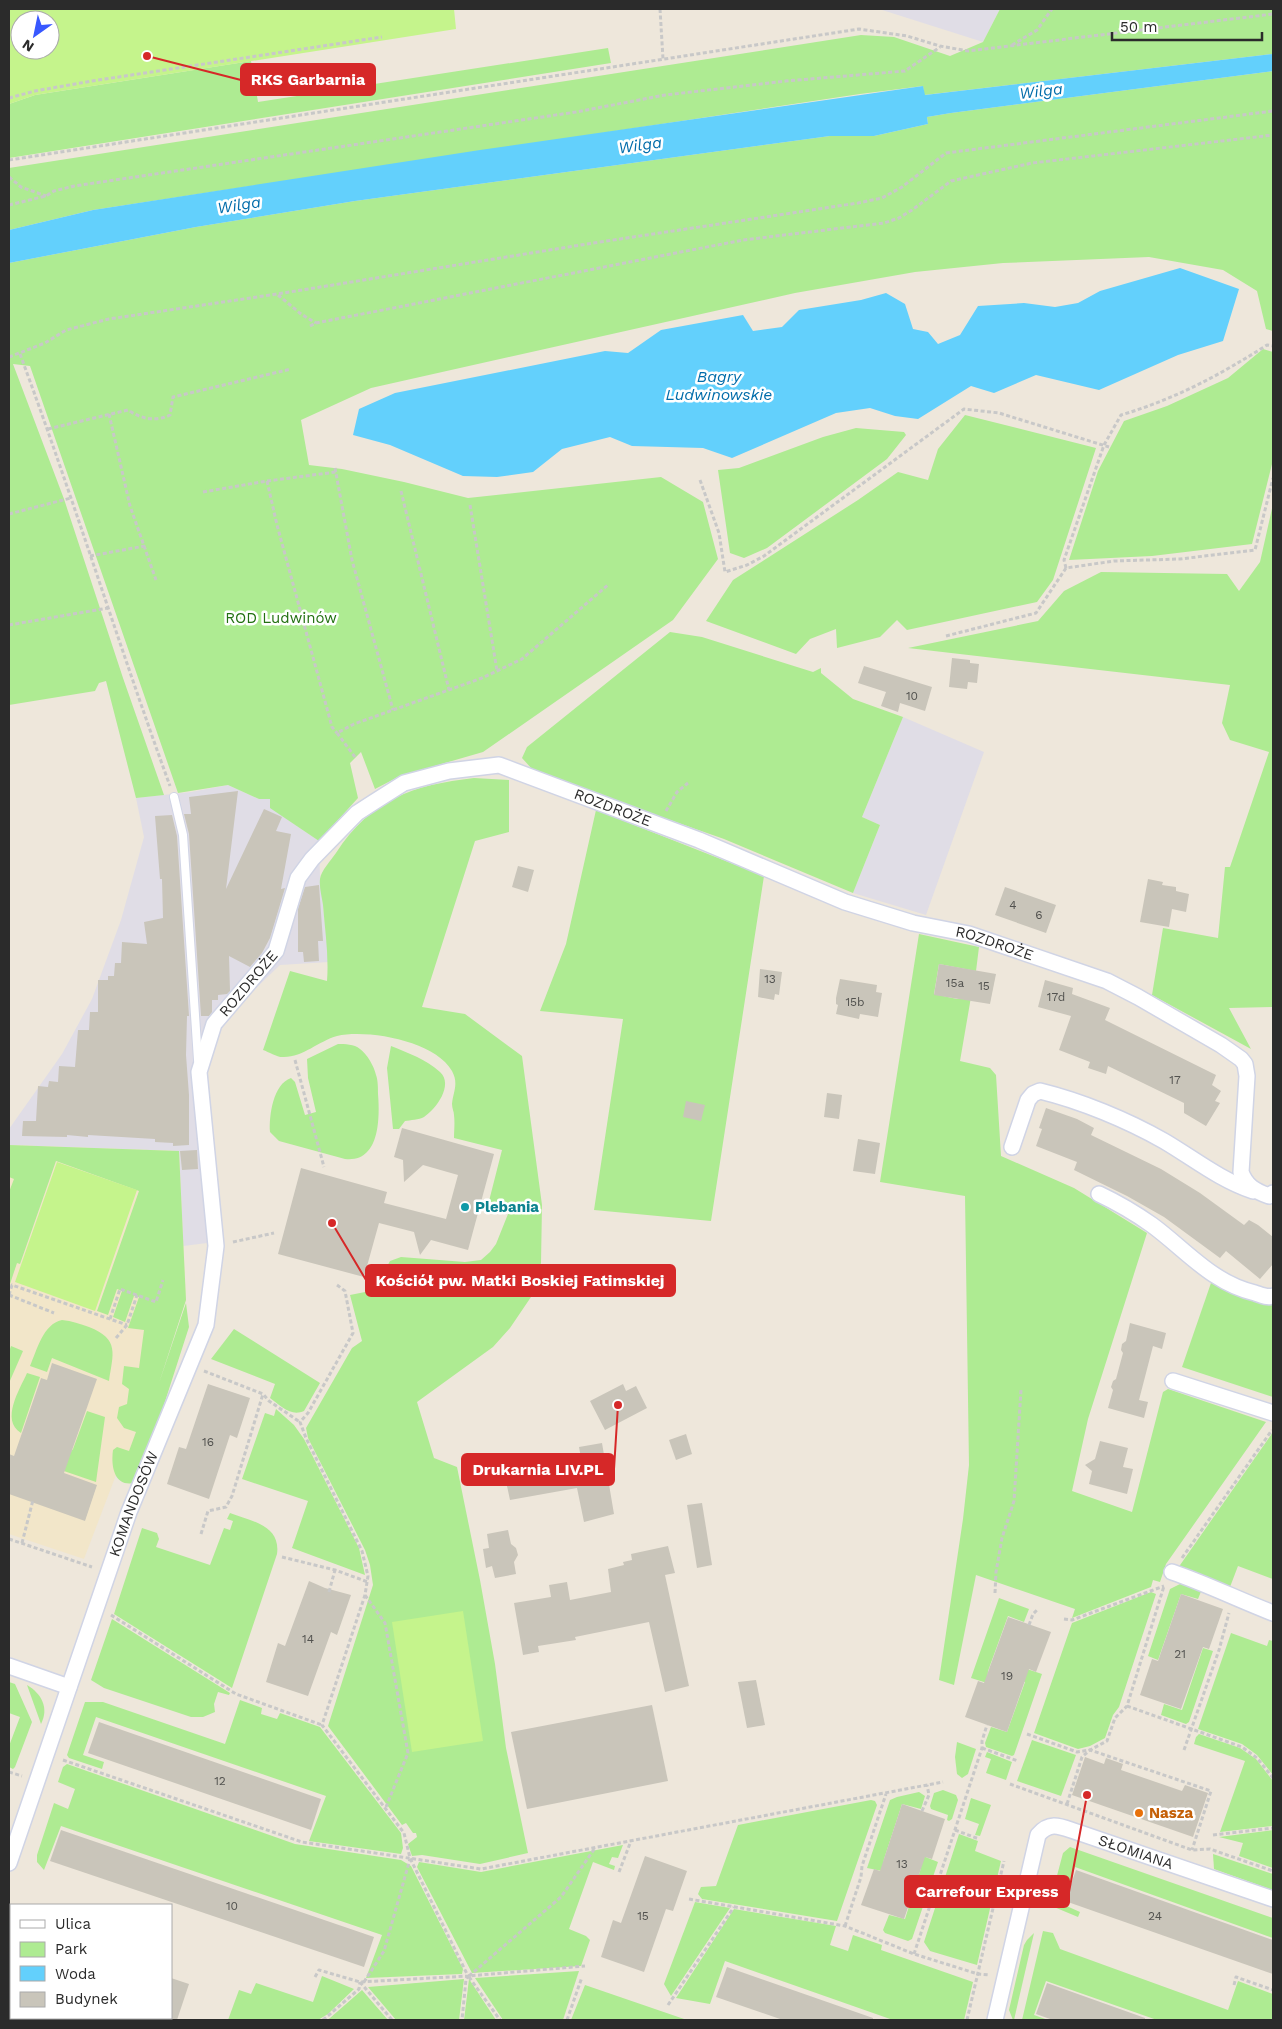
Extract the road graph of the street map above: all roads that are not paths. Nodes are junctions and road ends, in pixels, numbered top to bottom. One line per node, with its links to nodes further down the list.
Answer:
1 (174, 797): 2 (lane)
2 (199, 1072): 5 (street, ROZDROŻE); 7 (street, ROZDROŻE)
3 (1012, 1147): 5 (street)
4 (1099, 1194): 6 (street)
5 (1268, 1194)
6 (1273, 1296)
7 (206, 1325): 13 (street, KOMANDOSÓW)
8 (1173, 1381): 9 (street)
9 (1273, 1413)
10 (1172, 1572): 11 (street)
11 (1273, 1613)
12 (9, 1666): 13 (street)
13 (69, 1686): 14 (street, KOMANDOSÓW)
14 (9, 1863)
15 (1273, 1899): 16 (street, SŁOMIANA)
16 (995, 2020)

